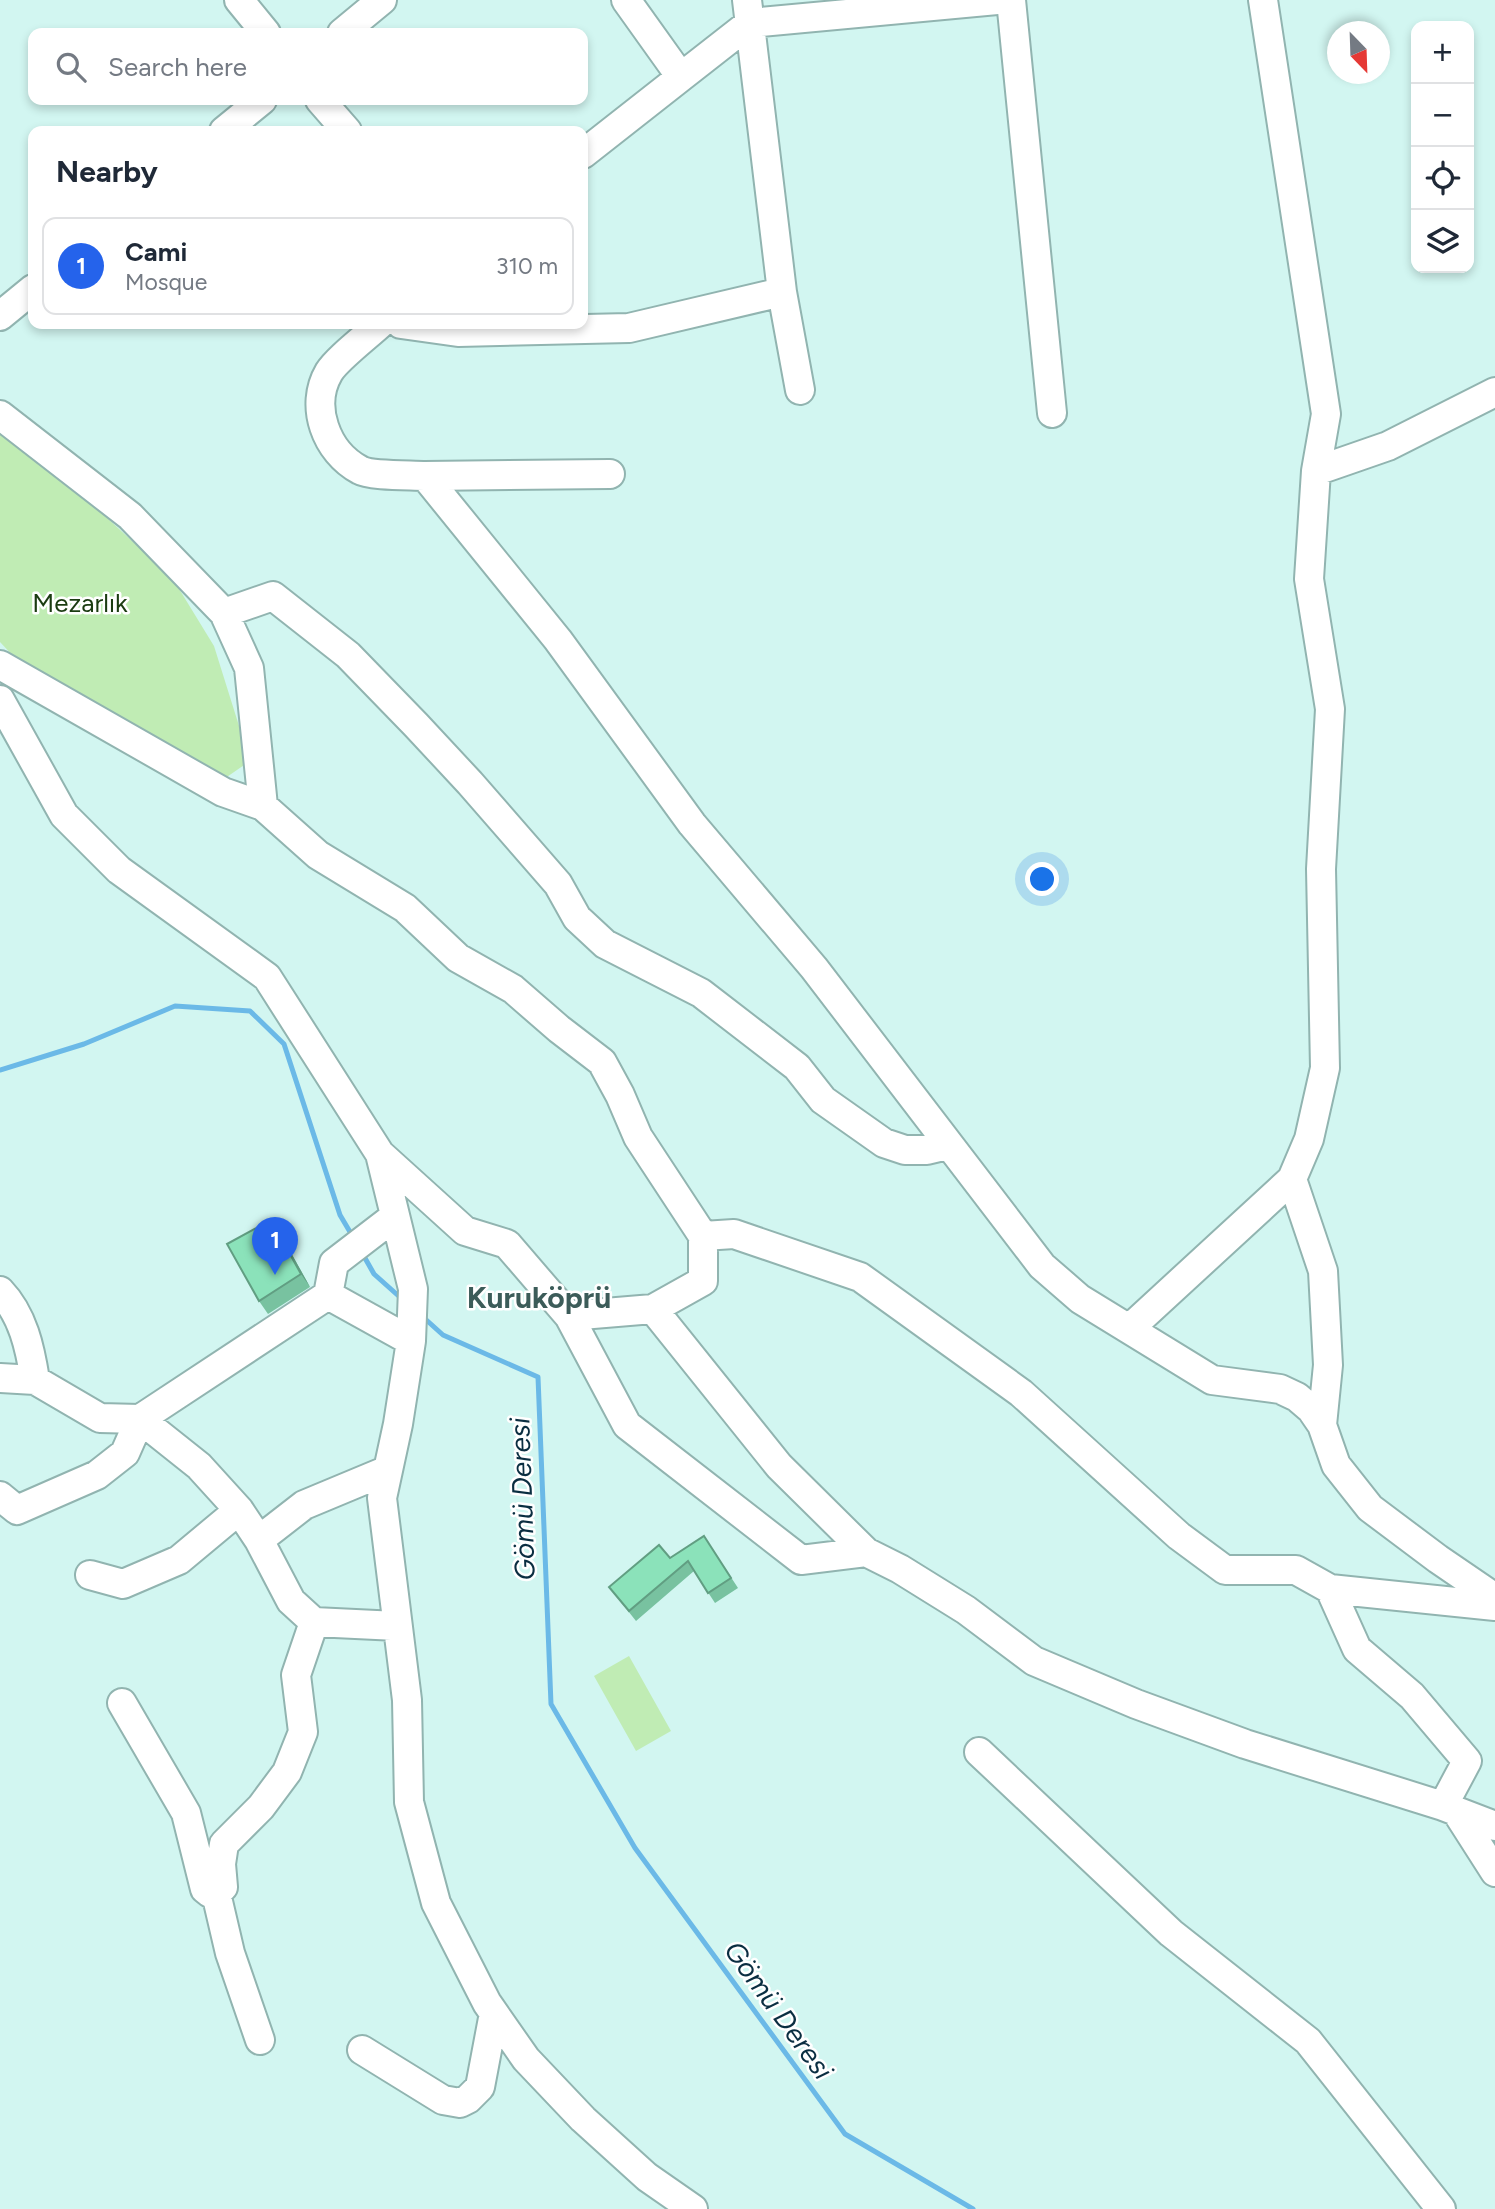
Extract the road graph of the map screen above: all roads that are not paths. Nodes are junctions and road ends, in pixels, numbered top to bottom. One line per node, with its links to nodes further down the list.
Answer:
1 (239, 0): 8 (street)
2 (382, 0): 9 (street)
3 (626, 0): 10 (street)
4 (997, 0): 7 (street)
5 (1011, 0): 25 (street)
6 (1263, 0): 27 (street)
7 (748, 11): 10 (street); 16 (street)
8 (262, 28)
9 (348, 28)
10 (681, 77): 15 (street)
11 (256, 105): 13 (street)
12 (324, 105): 14 (street)
13 (229, 126)
14 (343, 126)
15 (588, 151)
16 (782, 292): 22 (street); 23 (street)
17 (28, 293): 18 (street)
18 (0, 316)
19 (375, 329): 29 (street)
20 (437, 329): 21 (street)
21 (586, 329)
22 (588, 329)
23 (800, 390)
24 (1495, 392): 27 (street)
25 (1052, 413)
26 (0, 415): 30 (street)
27 (1316, 471): 36 (street)
28 (610, 474): 29 (street)
29 (425, 476): 34 (street)
30 (224, 613): 33 (street); 34 (street)
31 (0, 665): 33 (street)
32 (0, 700): 35 (street)
33 (262, 806): 38 (street)
34 (948, 1145): 43 (street)
35 (380, 1154): 37 (street); 42 (street)
36 (1292, 1179): 43 (street); 48 (street)
37 (394, 1217): 40 (street); 44 (street)
38 (704, 1236): 41 (street); 55 (street)
39 (0, 1291): 46 (street)
40 (328, 1295): 44 (street); 47 (street)
41 (653, 1309): 42 (street); 53 (street)
42 (569, 1315): 53 (street)
43 (1129, 1329): 48 (street)
44 (411, 1340): 49 (street)
45 (0, 1378): 46 (street)
46 (35, 1380): 47 (street)
47 (141, 1419): 50 (street); 51 (street)
48 (1322, 1425): 56 (street)
49 (388, 1470): 52 (street); 59 (street)
50 (0, 1496)
51 (239, 1510): 52 (street); 54 (street)
52 (259, 1540): 58 (street)
53 (866, 1552): 62 (street)
54 (90, 1575)
55 (1330, 1589): 57 (street); 62 (street)
56 (1495, 1598)
57 (1495, 1606)
58 (314, 1622): 59 (street); 65 (street)
59 (397, 1626): 66 (street)
60 (122, 1703): 65 (street)
61 (979, 1752): 72 (street)
62 (1449, 1808): 63 (street); 64 (street)
63 (1495, 1826)
64 (1495, 1872)
65 (216, 1893): 67 (street)
66 (494, 2012): 68 (street); 69 (street)
67 (260, 2040)
68 (362, 2050)
69 (647, 2177): 70 (street); 71 (street)
70 (673, 2209)
71 (693, 2209)
72 (1441, 2209)

